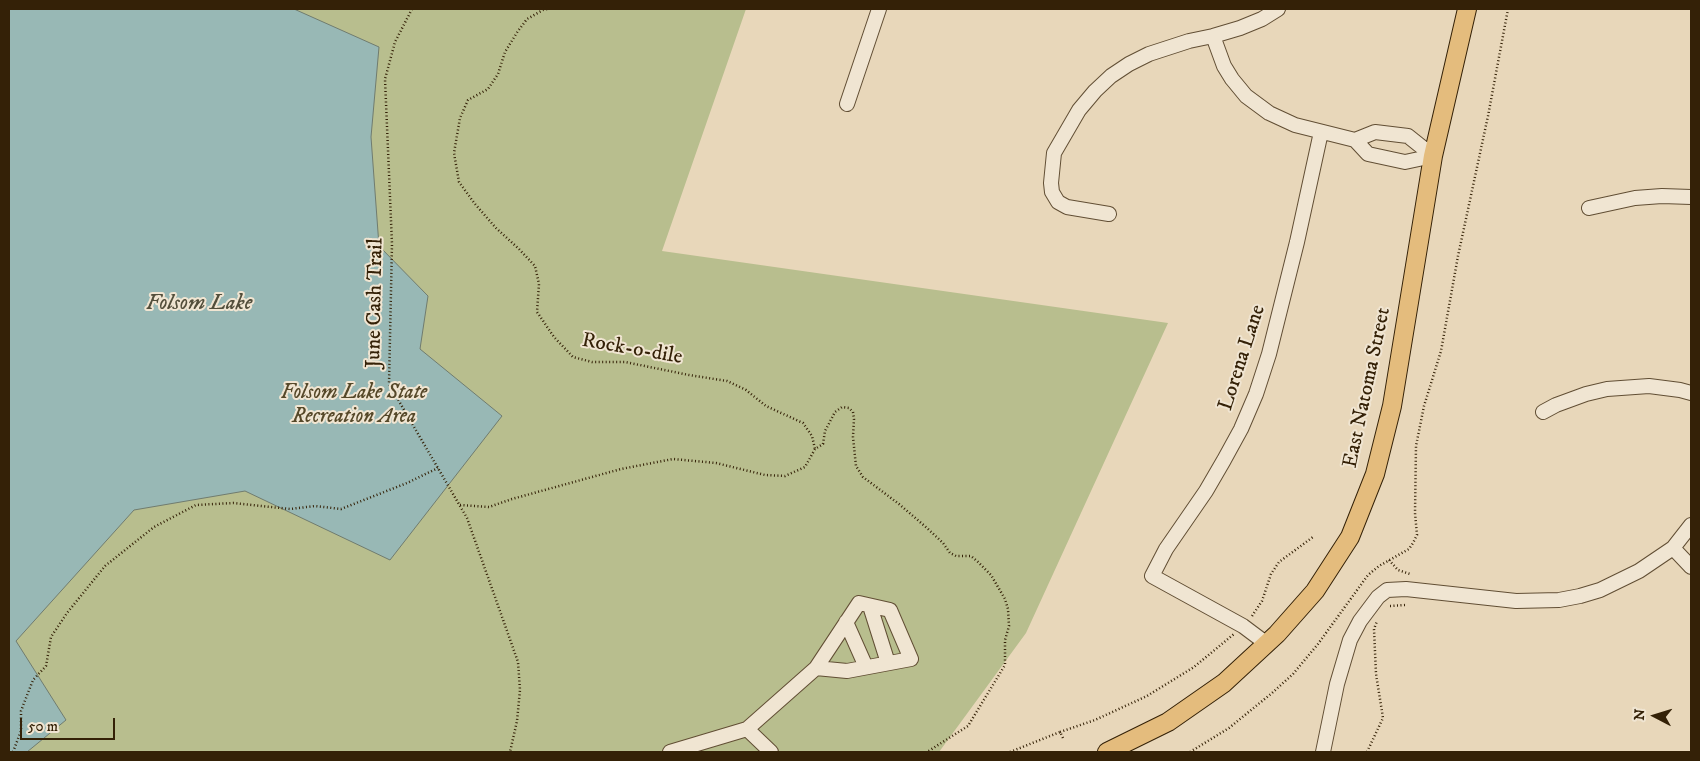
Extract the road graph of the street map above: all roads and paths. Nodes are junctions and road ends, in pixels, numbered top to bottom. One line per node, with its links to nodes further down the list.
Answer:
1 (412, 9): 17 (path, June Cash Trail)
2 (547, 9): 16 (path, Rock-o-dile)
3 (879, 9): 7 (street)
4 (1278, 9): 6 (street)
5 (1467, 9): 10 (main road, East Natoma Street)
6 (1213, 36): 8 (street); 13 (street)
7 (847, 104)
8 (1321, 132): 9 (street); 30 (street, Lorena Lane)
9 (1355, 140): 10 (street); 10 (street)
10 (1432, 156): 31 (main road, East Natoma Street)
11 (1691, 197): 12 (street)
12 (1588, 208)
13 (1109, 214)
14 (1691, 393): 15 (street)
15 (1543, 412)
16 (815, 449): 18 (path); 42 (path)
17 (438, 468): 18 (path, June Cash Trail); 38 (path)
18 (460, 505): 39 (path, June Cash Trail)
19 (1691, 525): 21 (street)
20 (1313, 537): 30 (path)
21 (1673, 548): 23 (street); 45 (street)
22 (1389, 560): 24 (path)
23 (1691, 567)
24 (1410, 574)
25 (1406, 605): 27 (path)
26 (870, 606): 29 (street); 32 (street); 32 (street)
27 (1386, 609)
28 (1378, 621): 46 (path)
29 (846, 622): 33 (street); 34 (street)
30 (1243, 626): 31 (street); 36 (path)
31 (1267, 644): 44 (main road, East Natoma Street)
32 (888, 663): 33 (street)
33 (866, 667): 34 (street)
34 (816, 668): 35 (street)
35 (747, 729): 40 (street); 41 (street)
36 (1060, 732): 37 (path); 43 (path)
37 (1063, 738)
38 (13, 752)
39 (510, 752)
40 (670, 752)
41 (771, 752)
42 (927, 752)
43 (1010, 752)
44 (1107, 752)
45 (1323, 752)
46 (1367, 752)

